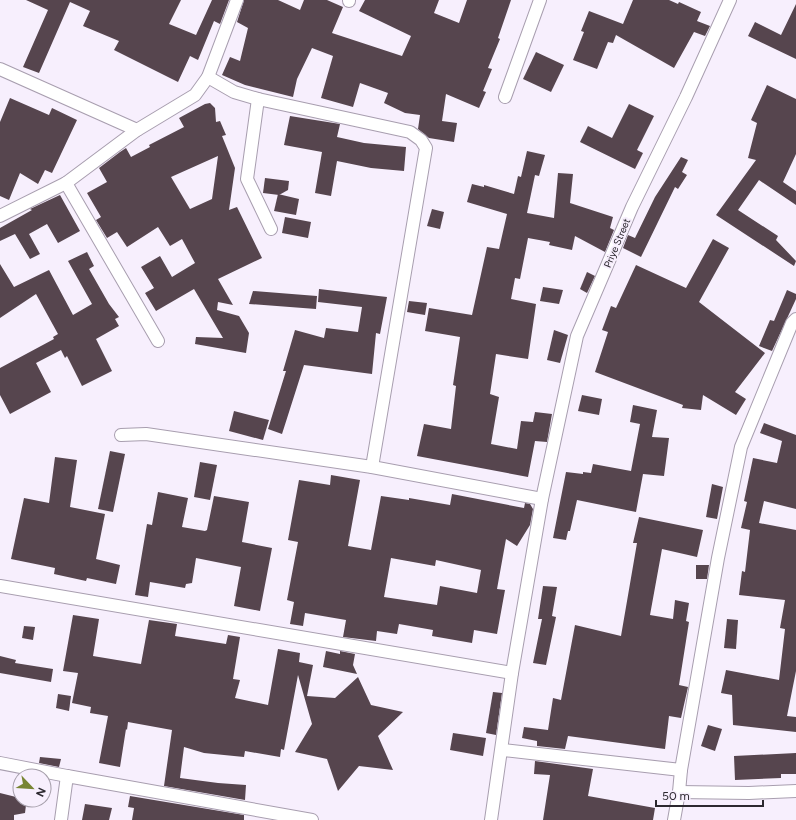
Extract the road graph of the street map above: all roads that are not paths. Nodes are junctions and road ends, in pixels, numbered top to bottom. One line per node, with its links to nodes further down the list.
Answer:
1 (237, 0): 5 (street)
2 (540, 0): 6 (street)
3 (730, 0): 16 (street, Priye Street)
4 (0, 69): 8 (street)
5 (208, 77): 7 (street); 8 (street)
6 (505, 97)
7 (258, 99): 11 (street); 15 (street)
8 (137, 130): 9 (street)
9 (66, 183): 10 (street); 13 (street)
10 (0, 216)
11 (271, 229)
12 (796, 319): 21 (street)
13 (158, 341)
14 (120, 435): 15 (street)
15 (372, 467): 16 (street)
16 (542, 499): 18 (street, Priye Street)
17 (0, 586): 18 (street)
18 (512, 673): 19 (street, Priye Street)
19 (502, 750): 21 (street); 27 (street, Priye Street)
20 (0, 763): 22 (street)
21 (680, 770): 24 (street)
22 (67, 776): 25 (street); 26 (street)
23 (796, 791): 24 (street)
24 (679, 792): 28 (street)
25 (61, 820)
26 (312, 820)
27 (491, 820)
28 (674, 820)

